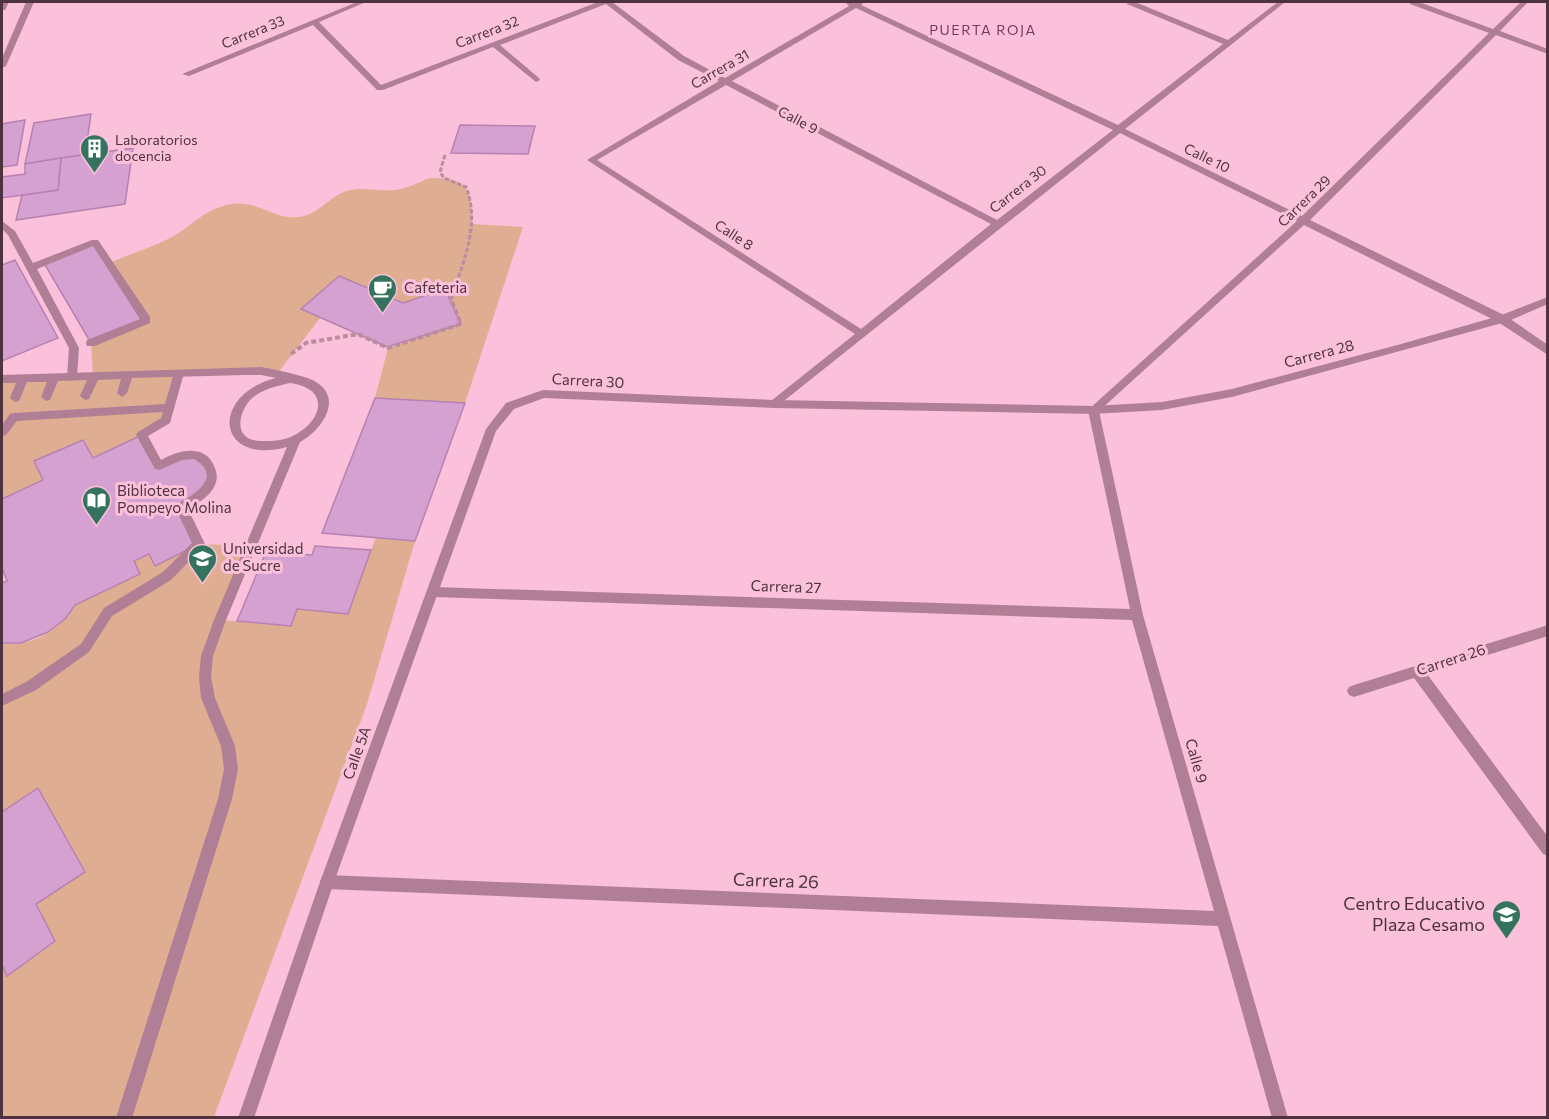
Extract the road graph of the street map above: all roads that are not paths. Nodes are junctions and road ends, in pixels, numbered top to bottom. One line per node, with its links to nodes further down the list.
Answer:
1 (5, 2): 10 (street)
2 (30, 2): 16 (street)
3 (362, 2): 11 (street, Carrera 33)
4 (606, 2): 14 (street, Carrera 32); 19 (street, Calle 9)
5 (1130, 2): 13 (street)
6 (1282, 2): 13 (street, Carrera 30)
7 (1413, 2): 12 (street)
8 (1525, 2): 12 (street, Carrera 29)
9 (855, 3): 19 (street, Carrera 31); 20 (street, Calle 10)
10 (2, 8)
11 (314, 22): 14 (street, Carrera 32); 17 (street, Carrera 33)
12 (1494, 32): 15 (street); 22 (street, Carrera 29)
13 (1227, 43): 20 (street, Carrera 30)
14 (494, 44): 18 (street)
15 (1548, 52)
16 (2, 66)
17 (186, 74)
18 (537, 80)
19 (725, 82): 21 (street, Carrera 31); 24 (street, Calle 9)
20 (1119, 129): 22 (street, Calle 10); 24 (street, Carrera 30)
21 (591, 160): 28 (street, Calle 8)
22 (1304, 220): 27 (street, Calle 10); 46 (street, Carrera 29)
23 (2, 224): 25 (street)
24 (998, 225): 28 (street, Carrera 30)
25 (31, 268): 29 (street); 34 (street)
26 (1548, 300): 27 (street, Carrera 28)
27 (1502, 319): 30 (street, Calle 10); 46 (street, Carrera 28)
28 (862, 334): 43 (street, Carrera 30)
29 (91, 343)
30 (1548, 351)
31 (179, 373): 32 (street); 38 (street); 45 (street)
32 (128, 375): 33 (street); 39 (street)
33 (94, 376): 34 (street); 40 (street)
34 (72, 377): 35 (street)
35 (54, 378): 37 (street); 41 (street)
36 (2, 379): 37 (street)
37 (23, 379): 42 (street)
38 (289, 379): 48 (street); 48 (street)
39 (122, 393)
40 (85, 396)
41 (46, 397)
42 (15, 398)
43 (775, 404): 44 (street, Carrera 30); 46 (street, Carrera 30)
44 (510, 406): 49 (street, Calle 5A)
45 (169, 408): 47 (street); 54 (street)
46 (1093, 410): 50 (street, Calle 9)
47 (2, 432)
48 (297, 439): 58 (street)
49 (433, 592): 50 (street, Carrera 27); 56 (street, Calle 5A)
50 (1137, 615): 57 (street, Calle 9)
51 (1548, 630): 52 (street, Carrera 26)
52 (1417, 671): 53 (street, Carrera 26); 55 (street)
53 (1354, 691)
54 (2, 700)
55 (1545, 843)
56 (327, 882): 57 (street, Carrera 26); 59 (street, Calle 5A)
57 (1224, 919): 60 (street, Calle 9)
58 (124, 1118)
59 (246, 1118)
60 (1280, 1118)

